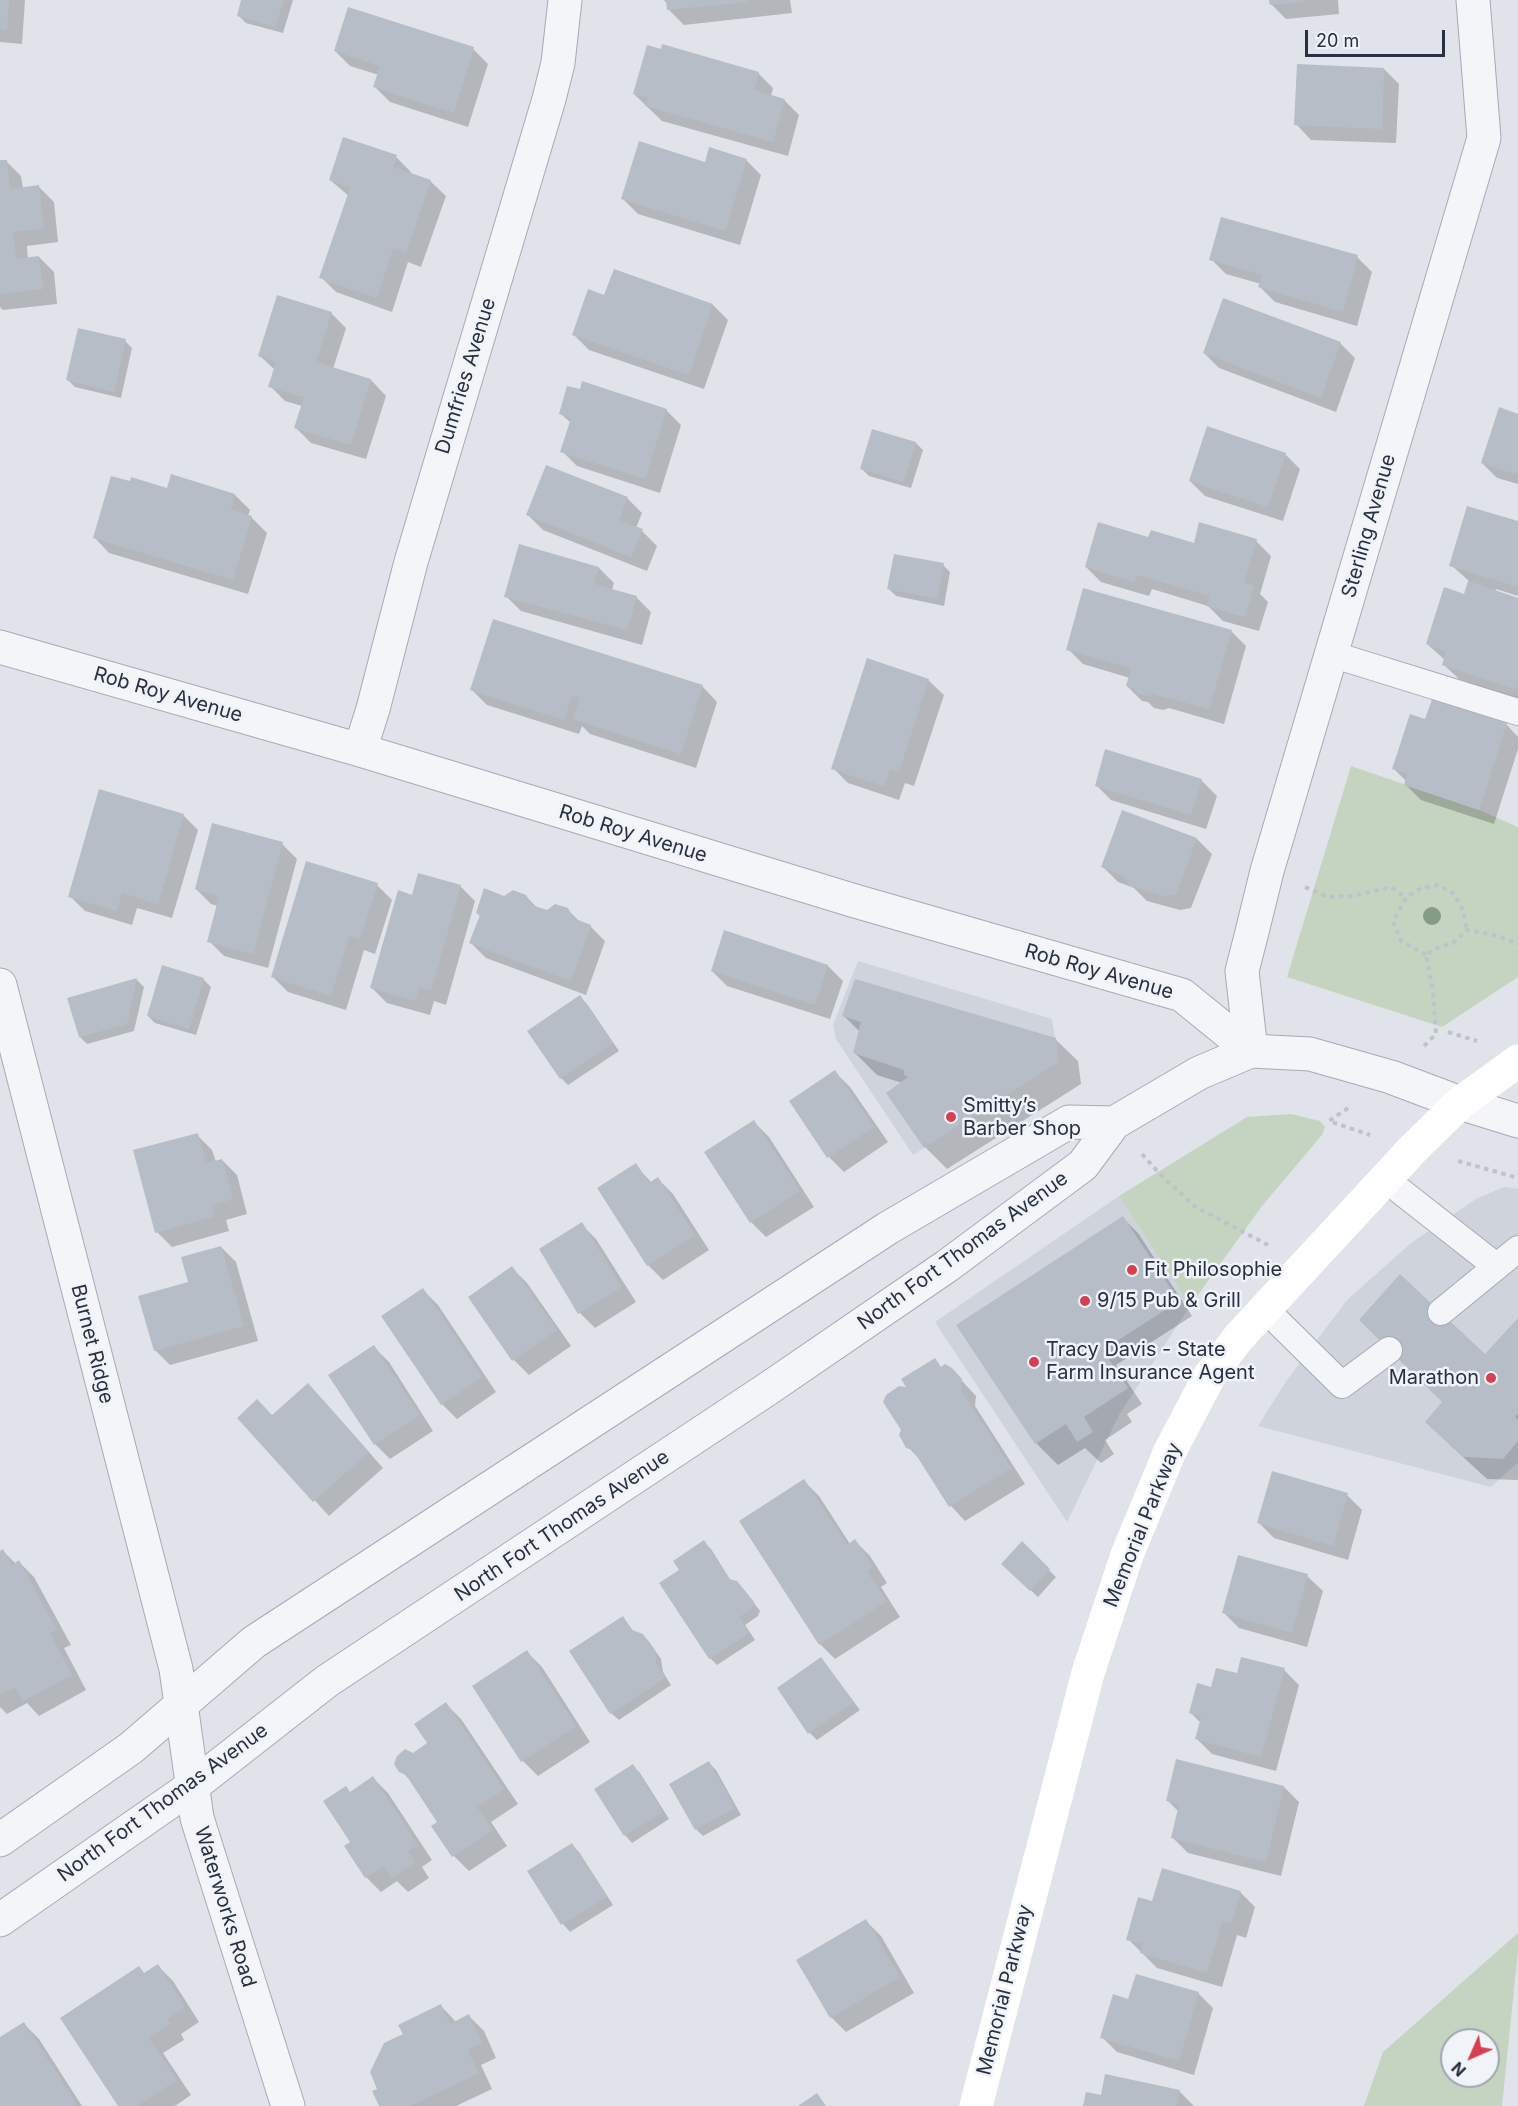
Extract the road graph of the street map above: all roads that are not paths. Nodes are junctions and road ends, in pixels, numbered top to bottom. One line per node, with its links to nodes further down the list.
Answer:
1 (565, 0): 6 (street, Dumfries Avenue)
2 (1473, 0): 4 (street, Sterling Avenue)
3 (0, 647): 6 (street, Rob Roy Avenue)
4 (1331, 654): 5 (lane); 8 (street, Sterling Avenue)
5 (1518, 712)
6 (360, 750): 8 (street, Rob Roy Avenue)
7 (0, 985): 19 (street, Burnet Ridge)
8 (1251, 1051): 10 (street, North Fort Thomas Avenue); 12 (street, North Fort Thomas Avenue)
9 (1518, 1061): 10 (main road, Memorial Parkway)
10 (1460, 1104): 11 (street, North Fort Thomas Avenue); 13 (main road, Memorial Parkway)
11 (1518, 1121)
12 (1114, 1123): 19 (street); 20 (street, North Fort Thomas Avenue)
13 (1385, 1179): 15 (lane); 16 (main road, Memorial Parkway)
14 (1518, 1249): 15 (lane)
15 (1496, 1266): 17 (lane)
16 (1265, 1309): 18 (lane); 24 (main road, Memorial Parkway)
17 (1441, 1312)
18 (1389, 1350)
19 (181, 1704): 20 (street, Waterworks Road); 21 (street)
20 (194, 1785): 22 (street, North Fort Thomas Avenue); 23 (street, Waterworks Road)
21 (0, 1840)
22 (0, 1920)
23 (288, 2106)
24 (976, 2106)

